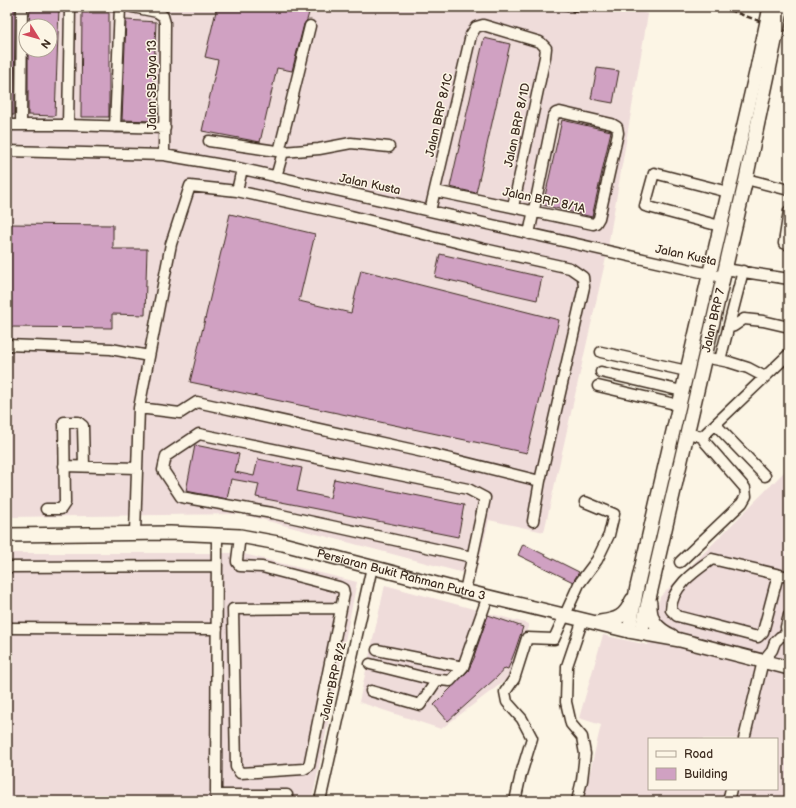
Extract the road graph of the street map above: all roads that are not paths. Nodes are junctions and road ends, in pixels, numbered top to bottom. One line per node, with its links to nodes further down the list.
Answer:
1 (22, 7): 11 (street)
2 (70, 7): 12 (street)
3 (120, 7): 13 (street)
4 (132, 7): 14 (street, Jalan SB Jaya 13)
5 (770, 7): 9 (main road, Jalan BRP 7, bridge)
6 (782, 7): 9 (main road, Jalan BRP 7, bridge)
7 (310, 26): 18 (street)
8 (476, 27): 25 (street, Jalan BRP 8/1C); 27 (street, Jalan BRP 8/1D)
9 (763, 67): 22 (main road, Jalan BRP 7); 26 (main road, Jalan BRP 7)
10 (7, 125): 11 (street)
11 (20, 125): 12 (street)
12 (68, 125): 13 (street)
13 (115, 126): 14 (street)
14 (165, 128): 19 (street, Jalan SB Jaya 13)
15 (209, 141): 18 (street)
16 (389, 147): 18 (street)
17 (7, 150): 19 (street, Jalan Kusta)
18 (281, 152): 21 (street)
19 (164, 155): 20 (street, Jalan Kusta)
20 (242, 169): 21 (street, Jalan Kusta); 24 (street)
21 (276, 177): 28 (street, Jalan Kusta)
22 (746, 179): 23 (street); 35 (main road, Jalan BRP 7)
23 (789, 190)
24 (236, 191): 43 (street); 60 (street)
25 (435, 191): 27 (street, Jalan BRP 8/1A); 28 (street, Jalan BRP 8/1C)
26 (728, 192): 31 (main road, Jalan BRP 7); 31 (street)
27 (513, 207): 29 (street, Jalan BRP 8/1A)
28 (430, 211): 32 (street, Jalan Kusta)
29 (533, 211): 29 (street, Jalan BRP 8/1A); 32 (street)
30 (789, 211): 33 (street)
31 (720, 226): 36 (main road, Jalan BRP 7)
32 (529, 234): 36 (street, Jalan Kusta)
33 (789, 245)
34 (742, 271): 35 (street, Jalan Kusta); 37 (street, Jalan Kusta); 39 (street)
35 (724, 273): 36 (street, Jalan Kusta); 44 (main road, Jalan BRP 7)
36 (709, 274): 46 (main road, Jalan BRP 7)
37 (789, 279)
38 (789, 327): 39 (street)
39 (728, 328): 45 (street)
40 (7, 345): 43 (street)
41 (601, 352): 46 (street)
42 (789, 354): 48 (street)
43 (149, 356): 52 (street)
44 (704, 357): 45 (street); 54 (main road, Jalan BRP 7)
45 (720, 360): 48 (street)
46 (687, 371): 50 (main road, Jalan BRP 7)
47 (601, 372): 50 (street)
48 (765, 377): 53 (street)
49 (598, 386): 51 (street)
50 (682, 391): 51 (main road, Jalan BRP 7)
51 (679, 405): 76 (main road, Jalan BRP 7)
52 (138, 408): 58 (street); 60 (street)
53 (716, 425): 55 (street); 59 (street)
54 (688, 433): 55 (street); 75 (main road, Jalan BRP 7)
55 (702, 437): 69 (street)
56 (64, 466): 57 (street); 57 (street); 62 (street)
57 (84, 466): 58 (street)
58 (137, 468): 64 (street)
59 (765, 476)
60 (540, 481): 63 (street)
61 (585, 502): 80 (street)
62 (46, 509)
63 (533, 520)
64 (135, 533): 65 (main road, Persiaran Bukit Rahman Putra 3); 66 (main road, Persiaran Bukit Rahman Putra 3)
65 (217, 534): 67 (main road, Persiaran Bukit Rahman Putra 3); 70 (street)
66 (7, 535)
67 (240, 536): 72 (main road, Persiaran Bukit Rahman Putra 3); 79 (street)
68 (472, 557): 68 (street); 77 (street)
69 (680, 562)
70 (217, 566): 71 (street); 84 (street)
71 (7, 567)
72 (372, 567): 77 (main road, Persiaran Bukit Rahman Putra 3); 99 (street, Jalan BRP 8/2)
73 (778, 575): 73 (street); 74 (street)
74 (789, 578)
75 (652, 586): 85 (main road, Jalan BRP 7); 87 (main road)
76 (638, 587): 82 (main road); 85 (main road, Jalan BRP 7)
77 (465, 591): 78 (main road, Persiaran Bukit Rahman Putra 3)
78 (488, 596): 80 (main road, Persiaran Bukit Rahman Putra 3); 91 (street)
79 (341, 608): 79 (street)
80 (565, 615): 82 (main road, Persiaran Bukit Rahman Putra 3); 100 (street)
81 (789, 615): 86 (street)
82 (589, 621): 85 (main road, Persiaran Bukit Rahman Putra 3); 101 (street)
83 (7, 628): 84 (street)
84 (217, 629): 98 (street)
85 (635, 632): 87 (main road, Persiaran Bukit Rahman Putra 3)
86 (788, 635): 89 (street)
87 (680, 640): 89 (main road, Persiaran Bukit Rahman Putra 3)
88 (377, 650): 91 (street)
89 (763, 661): 92 (main road, Persiaran Bukit Rahman Putra 3); 95 (street)
90 (370, 664): 93 (street)
91 (463, 667): 93 (street)
92 (789, 668)
93 (437, 680): 94 (street)
94 (371, 691)
95 (744, 738)
96 (731, 790): 102 (street)
97 (287, 795): 98 (street)
98 (216, 798)
99 (320, 801)
100 (515, 801)
101 (576, 801)
102 (728, 801)

